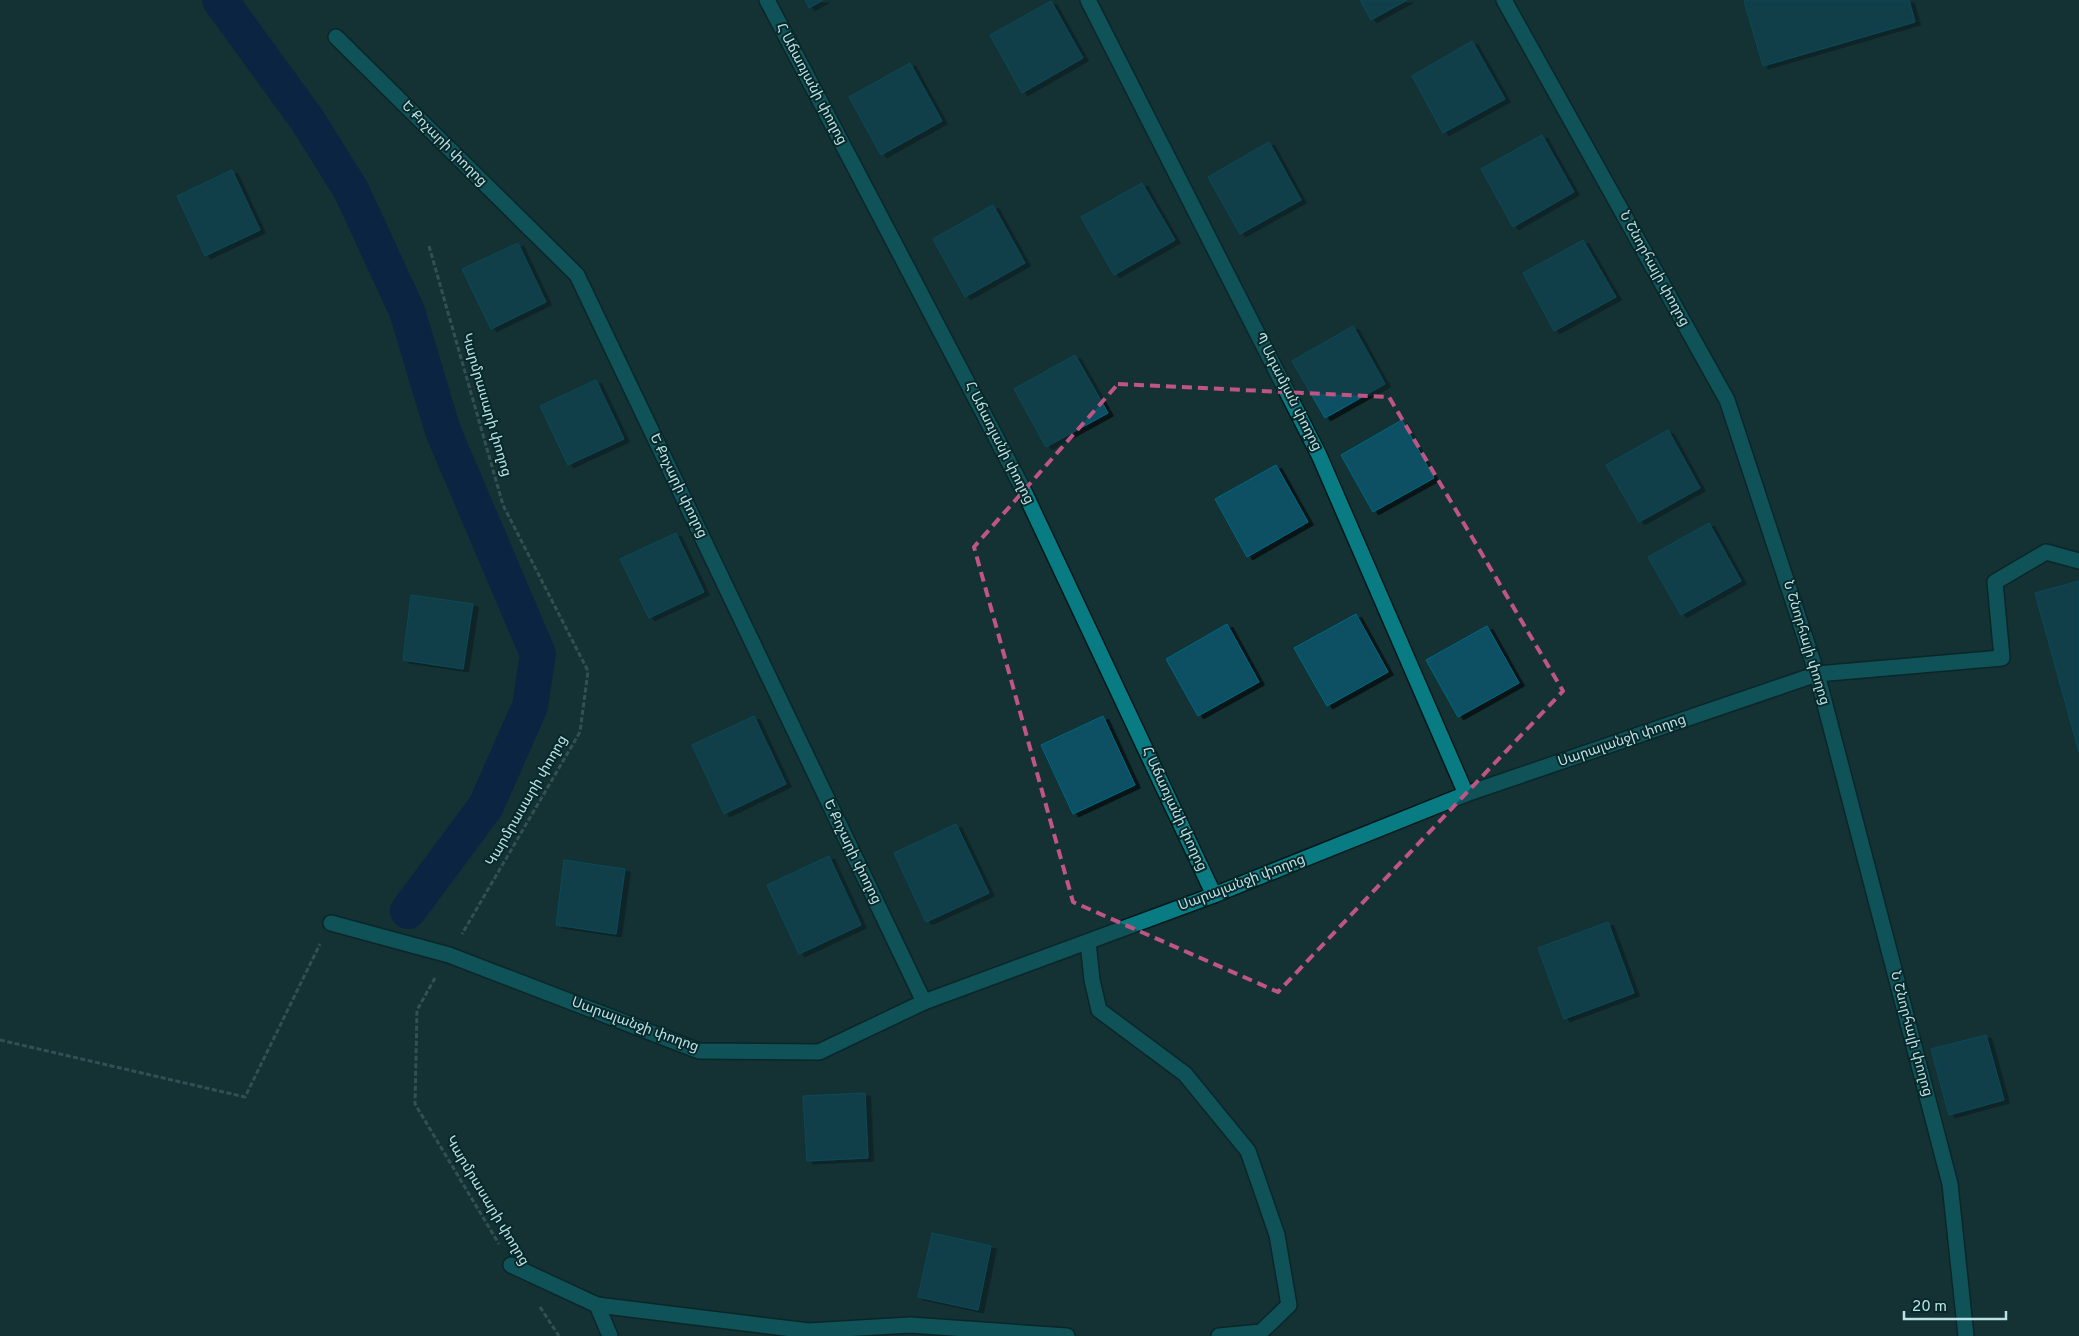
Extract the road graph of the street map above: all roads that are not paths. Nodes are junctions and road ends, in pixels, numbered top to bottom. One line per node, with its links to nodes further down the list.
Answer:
1 (767, 0): 8 (street, Հ Աճառյանի փողոց)
2 (1088, 0): 7 (street, Պ Ադամյան փողոց)
3 (1504, 0): 6 (street, Ն Շնորհալի փողոց)
4 (336, 37): 11 (street, Ե Քոչարի փողոց)
5 (2079, 560): 6 (street, Սարալանջի փողոց)
6 (1817, 674): 7 (street, Սարալանջի փողոց); 17 (street, Ն Շնորհալի փողոց)
7 (1466, 794): 8 (street, Սարալանջի փողոց)
8 (1214, 895): 10 (street, Սարալանջի փողոց)
9 (331, 923): 11 (street, Սարալանջի փողոց)
10 (1088, 942): 11 (street, Սարալանջի փողոց); 16 (street)
11 (924, 1002)
12 (511, 1264): 13 (street)
13 (597, 1305): 14 (street); 15 (street)
14 (610, 1336)
15 (1067, 1336)
16 (1219, 1336)
17 (1966, 1336)

